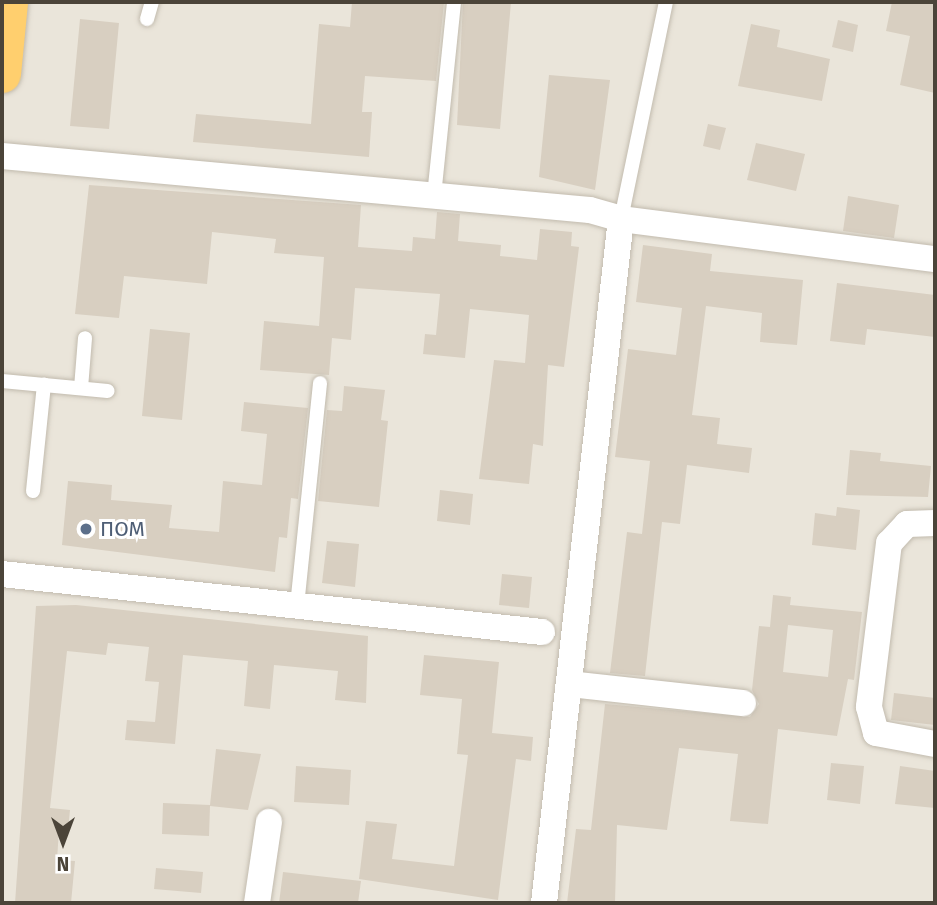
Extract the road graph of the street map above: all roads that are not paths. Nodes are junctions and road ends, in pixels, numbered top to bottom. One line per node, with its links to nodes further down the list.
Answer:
1 (9, 2): 6 (highway)
2 (152, 2): 5 (lane)
3 (454, 2): 8 (lane)
4 (666, 2): 9 (lane)
5 (147, 19)
6 (2, 74)
7 (2, 156): 8 (street)
8 (434, 196): 9 (street)
9 (621, 219): 10 (street); 22 (street)
10 (935, 256)
11 (85, 338): 15 (lane)
12 (2, 381): 14 (lane)
13 (320, 383): 20 (lane)
14 (44, 384): 15 (lane); 17 (lane)
15 (81, 388): 16 (lane)
16 (108, 391)
17 (33, 491)
18 (935, 523): 24 (street)
19 (2, 574): 20 (street)
20 (297, 606): 21 (street)
21 (542, 632)
22 (570, 684): 23 (street); 27 (street)
23 (743, 703)
24 (935, 744)
25 (269, 822): 26 (street)
26 (257, 903)
27 (544, 903)

